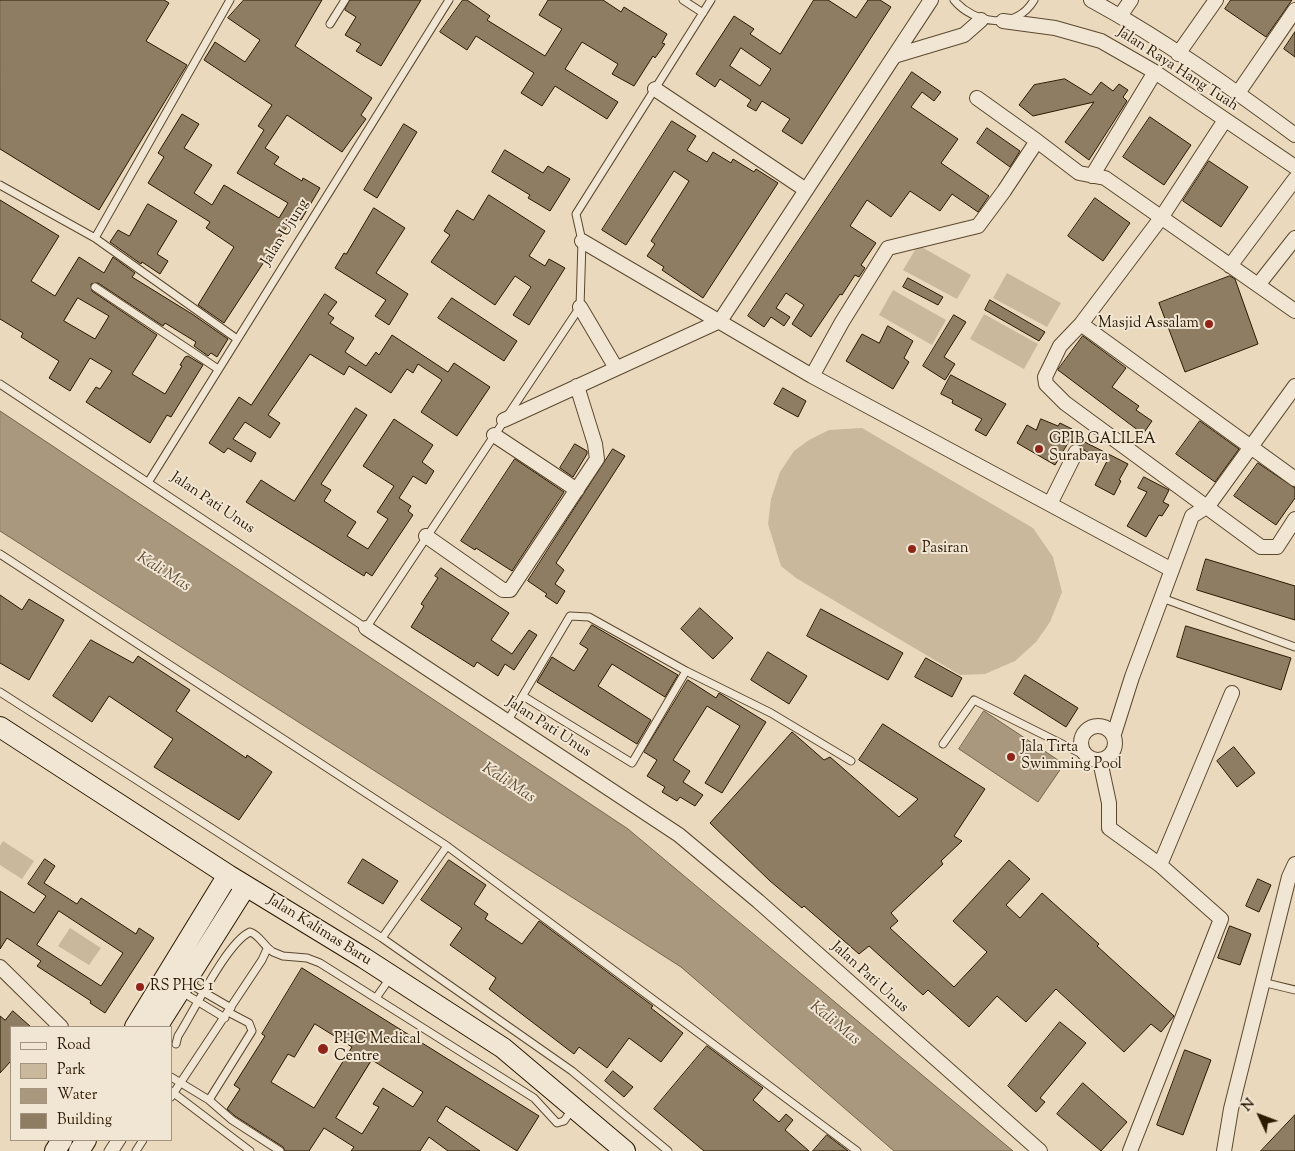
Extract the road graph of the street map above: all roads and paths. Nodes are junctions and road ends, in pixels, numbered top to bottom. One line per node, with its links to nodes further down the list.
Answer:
1 (230, 0): 33 (lane)
2 (345, 0): 17 (lane)
3 (449, 0): 43 (lane, Jalan Ujung)
4 (683, 0): 13 (lane)
5 (711, 0): 13 (lane)
6 (931, 0): 19 (street)
7 (954, 0): 15 (lane)
8 (1034, 0): 16 (lane)
9 (1091, 0): 14 (street, Jalan Raya Hang Tuah)
10 (1130, 0): 14 (street)
11 (1216, 0): 18 (street)
12 (1295, 10): 22 (street)
13 (703, 13): 21 (lane)
14 (1120, 16): 18 (street, Jalan Raya Hang Tuah)
15 (981, 20): 16 (lane); 19 (street)
16 (1002, 21): 20 (street, Jalan Raya Hang Tuah)
17 (330, 24)
18 (1178, 54): 22 (street, Jalan Raya Hang Tuah)
19 (894, 56): 31 (street)
20 (1155, 72): 24 (street, Jalan Raya Hang Tuah); 28 (street)
21 (655, 89): 31 (street); 35 (lane)
22 (1238, 93): 25 (street, Jalan Raya Hang Tuah)
23 (977, 98): 26 (street)
24 (1224, 120): 27 (street, Jalan Raya Hang Tuah); 32 (street)
25 (1295, 134)
26 (1037, 141): 28 (street); 46 (street)
27 (1295, 167)
28 (1092, 176): 32 (street)
29 (1295, 179): 36 (street)
30 (0, 185): 33 (lane)
31 (806, 190): 41 (street)
32 (1161, 218): 36 (street); 42 (street)
33 (95, 238): 43 (lane)
34 (1295, 238): 37 (street)
35 (582, 241): 39 (lane); 41 (street)
36 (1230, 266): 37 (street)
37 (1258, 285): 40 (street)
38 (95, 287): 45 (lane)
39 (580, 308): 44 (street); 50 (lane)
40 (1295, 311)
41 (720, 321): 44 (street); 46 (street)
42 (1081, 324): 52 (street); 58 (street)
43 (237, 338): 45 (lane, Jalan Ujung)
44 (616, 368): 48 (street)
45 (218, 369): 55 (lane, Jalan Ujung)
46 (812, 376): 57 (street)
47 (0, 384): 55 (lane, Jalan Pati Unus)
48 (577, 386): 50 (street); 56 (street)
49 (1295, 386): 52 (street)
50 (504, 420): 51 (lane)
51 (494, 435): 56 (street); 60 (lane)
52 (1249, 446): 54 (street); 58 (street)
53 (1076, 452): 57 (street)
54 (1295, 479)
55 (149, 481): 64 (lane, Jalan Pati Unus)
56 (577, 490): 60 (street)
57 (1050, 504): 62 (street)
58 (1208, 506): 59 (street); 62 (street)
59 (1295, 519)
60 (426, 536): 64 (lane)
61 (0, 554): 77 (lane)
62 (1172, 570): 63 (street)
63 (1162, 598): 65 (lane); 72 (street)
64 (366, 628): 70 (street, Jalan Pati Unus)
65 (1295, 647)
66 (686, 671): 69 (lane); 69 (lane); 75 (lane)
67 (0, 692): 82 (lane)
68 (1232, 693): 79 (street)
69 (523, 696): 70 (lane)
70 (508, 722): 109 (street, Jalan Pati Unus)
71 (0, 727): 80 (street, Jalan Kalimas Baru)
72 (1114, 734): 74 (street); 76 (street)
73 (943, 744): 74 (lane)
74 (1084, 755): 76 (street)
75 (851, 761)
76 (1100, 761): 79 (street)
77 (447, 846): 82 (lane); 108 (lane)
78 (1295, 864): 87 (street)
79 (1160, 865): 110 (street)
80 (228, 875): 81 (street, Jalan Kalimas Baru); 86 (street)
81 (246, 886): 85 (street, Jalan Kalimas Baru); 86 (street)
82 (382, 938): 107 (lane)
83 (267, 949): 89 (lane); 90 (lane); 92 (lane)
84 (0, 967): 93 (street)
85 (391, 976): 90 (lane); 99 (street, Jalan Kalimas Baru)
86 (175, 981): 89 (lane); 91 (lane); 94 (street); 95 (street)
87 (1262, 982): 88 (lane); 111 (street)
88 (1295, 990)
89 (205, 993): 91 (lane); 92 (lane)
90 (376, 998): 99 (lane)
91 (199, 1002): 92 (lane); 96 (lane)
92 (228, 1013): 98 (lane); 101 (lane)
93 (60, 1026)
94 (138, 1026)
95 (157, 1026)
96 (176, 1044)
97 (172, 1078): 98 (lane)
98 (181, 1083): 100 (lane); 101 (lane)
99 (540, 1092): 106 (street, Jalan Kalimas Baru)
100 (172, 1094): 103 (lane)
101 (209, 1100): 102 (lane)
102 (232, 1120): 103 (lane); 105 (lane)
103 (224, 1130): 104 (lane)
104 (250, 1151)
105 (280, 1151)
106 (625, 1151)
107 (668, 1151)
108 (856, 1151)
109 (1040, 1151)
110 (1130, 1151)
111 (1224, 1151)

